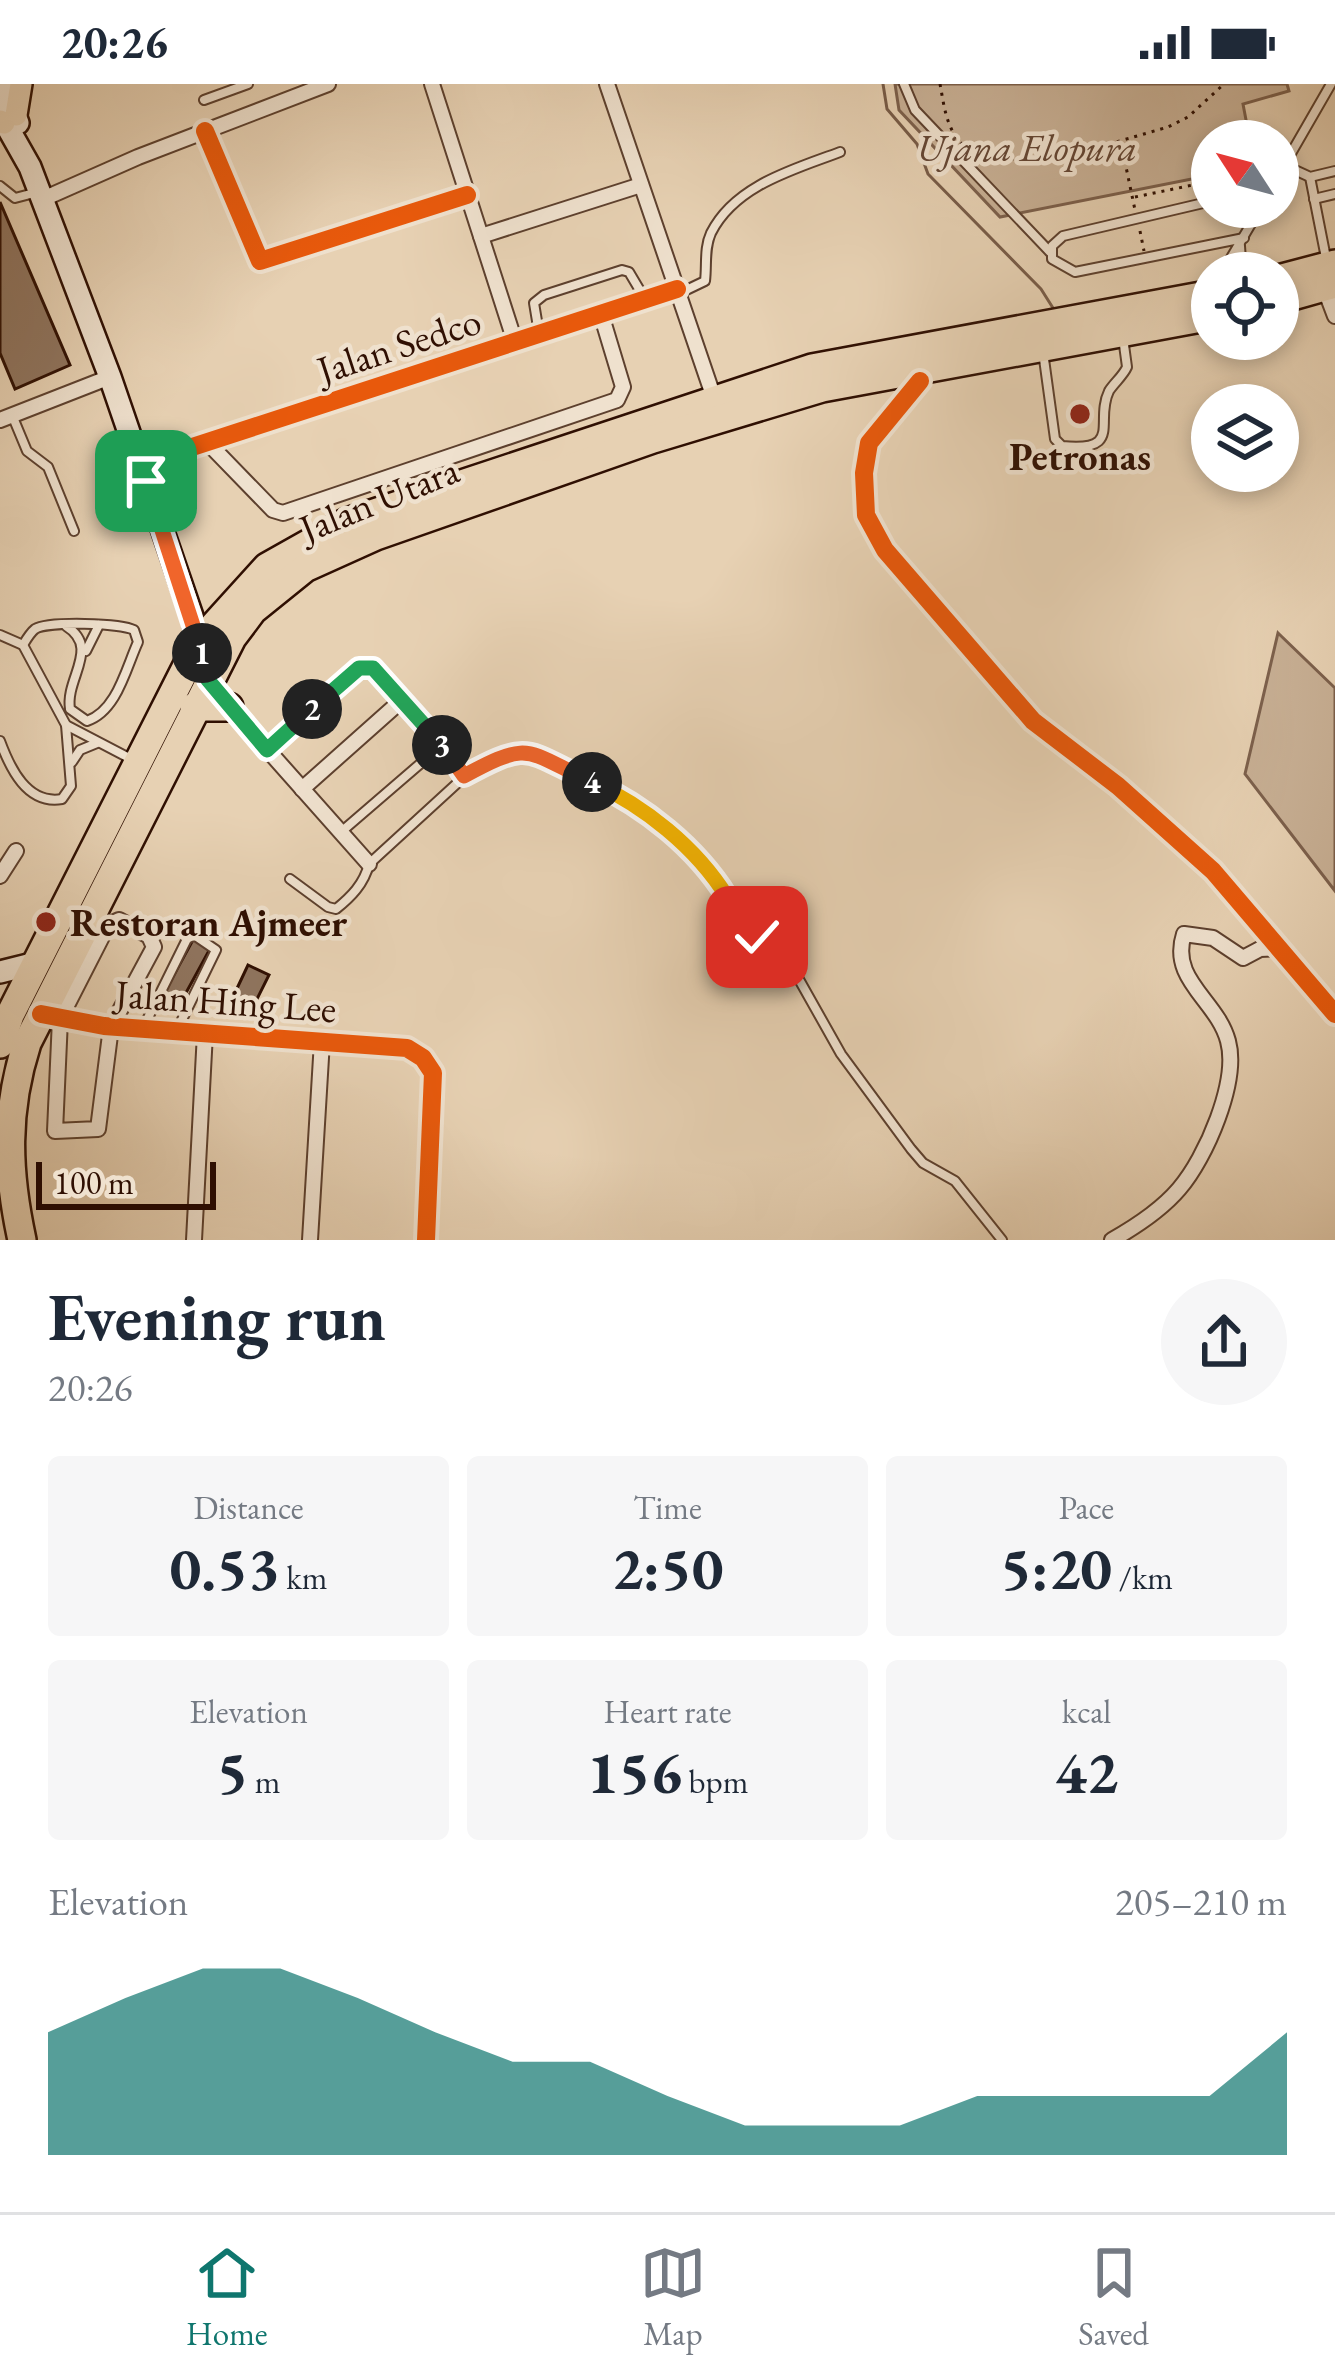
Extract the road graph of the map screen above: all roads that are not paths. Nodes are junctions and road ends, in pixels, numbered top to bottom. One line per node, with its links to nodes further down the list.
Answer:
1 (3, 84): 10 (main road)
2 (21, 84): 10 (main road)
3 (248, 84): 9 (lane)
4 (328, 84): 11 (street)
5 (432, 84): 21 (street)
6 (607, 84): 17 (street)
7 (904, 84): 29 (lane)
8 (1331, 84): 12 (lane)
9 (204, 100)
10 (5, 118): 20 (main road)
11 (205, 131): 20 (street); 21 (street)
12 (1299, 139)
13 (840, 152): 33 (lane)
14 (1335, 171): 16 (lane)
15 (1299, 172): 16 (lane)
16 (1310, 177): 22 (lane)
17 (641, 185): 25 (street); 33 (street)
18 (0, 186): 20 (lane)
19 (1335, 194): 22 (lane)
20 (41, 195): 47 (main road)
21 (467, 195): 25 (street)
22 (1315, 200): 30 (lane)
23 (1191, 206): 29 (lane)
24 (1250, 228): 26 (lane)
25 (481, 236): 43 (street)
26 (1242, 242): 27 (lane); 28 (lane); 29 (lane)
27 (1236, 252)
28 (1241, 252)
29 (1051, 254)
30 (1330, 275): 31 (highway); 37 (street)
31 (1299, 280)
32 (1191, 285): 40 (highway)
33 (678, 292): 35 (street, Jalan Sedco); 49 (street)
34 (1191, 298): 40 (highway, Jalan Utara)
35 (646, 300): 36 (street, Jalan Sedco); 42 (lane)
36 (601, 314): 42 (street, Jalan Sedco); 51 (street)
37 (1335, 316)
38 (1191, 317): 40 (highway)
39 (1191, 318): 46 (highway, Jalan Utara)
40 (1082, 320): 48 (highway, Jalan Utara)
41 (1191, 322): 44 (highway)
42 (539, 334): 43 (street, Jalan Sedco)
43 (514, 342): 51 (street, Jalan Sedco)
44 (1124, 346): 45 (highway); 45 (lane)
45 (1044, 359): 46 (highway)
46 (919, 375): 48 (highway); 49 (highway, Jalan Utara); 79 (street)
47 (110, 377): 50 (street); 52 (main road)
48 (763, 383): 49 (highway, Jalan Utara)
49 (714, 410): 57 (highway, Jalan Utara); 60 (highway, Jalan Utara)
50 (6, 418): 53 (lane)
51 (207, 442): 52 (street, Jalan Sedco)
52 (143, 473): 57 (main road)
53 (74, 531)
54 (99, 625): 55 (lane); 59 (lane); 59 (lane)
55 (66, 626): 58 (lane); 59 (lane)
56 (0, 635): 58 (lane)
57 (193, 643): 60 (main road); 69 (highway, Jalan Utara)
58 (23, 645): 64 (lane)
59 (83, 658)
60 (208, 680): 62 (highway, Jalan Utara); 63 (street)
61 (403, 700): 67 (lane); 68 (lane); 73 (street)
62 (194, 707): 63 (highway); 85 (highway, Jalan Utara)
63 (229, 707): 68 (street)
64 (66, 725): 66 (lane); 70 (lane)
65 (0, 741): 71 (lane)
66 (98, 742): 69 (lane); 70 (lane)
67 (442, 745): 72 (lane); 74 (lane)
68 (267, 750): 73 (street)
69 (136, 762): 80 (highway)
70 (71, 763): 71 (lane)
71 (4, 766)
72 (464, 776): 76 (lane); 98 (lane)
73 (302, 788): 74 (street)
74 (340, 832): 76 (street)
75 (16, 851): 77 (street)
76 (369, 864): 78 (lane)
77 (0, 876)
78 (290, 879)
79 (1281, 947): 83 (street); 99 (street)
80 (36, 963): 81 (main road); 84 (highway)
81 (0, 972)
82 (0, 986): 84 (main road)
83 (1335, 1014)
84 (10, 1015): 91 (highway)
85 (50, 1016): 86 (street, Jalan Hing Lee); 86 (street); 86 (street); 92 (highway, Jalan Utara)
86 (111, 1027): 87 (street, Jalan Hing Lee)
87 (143, 1029): 88 (street, Jalan Hing Lee); 88 (lane)
88 (177, 1031): 89 (street, Jalan Hing Lee)
89 (205, 1033): 90 (street, Jalan Hing Lee); 95 (street)
90 (322, 1040): 96 (street); 97 (street, Jalan Hing Lee)
91 (0, 1043)
92 (9, 1117): 93 (highway); 94 (highway, Jalan Utara)
93 (10, 1240)
94 (22, 1240)
95 (194, 1240)
96 (310, 1240)
97 (426, 1240)
98 (1002, 1240)
99 (1112, 1240)

